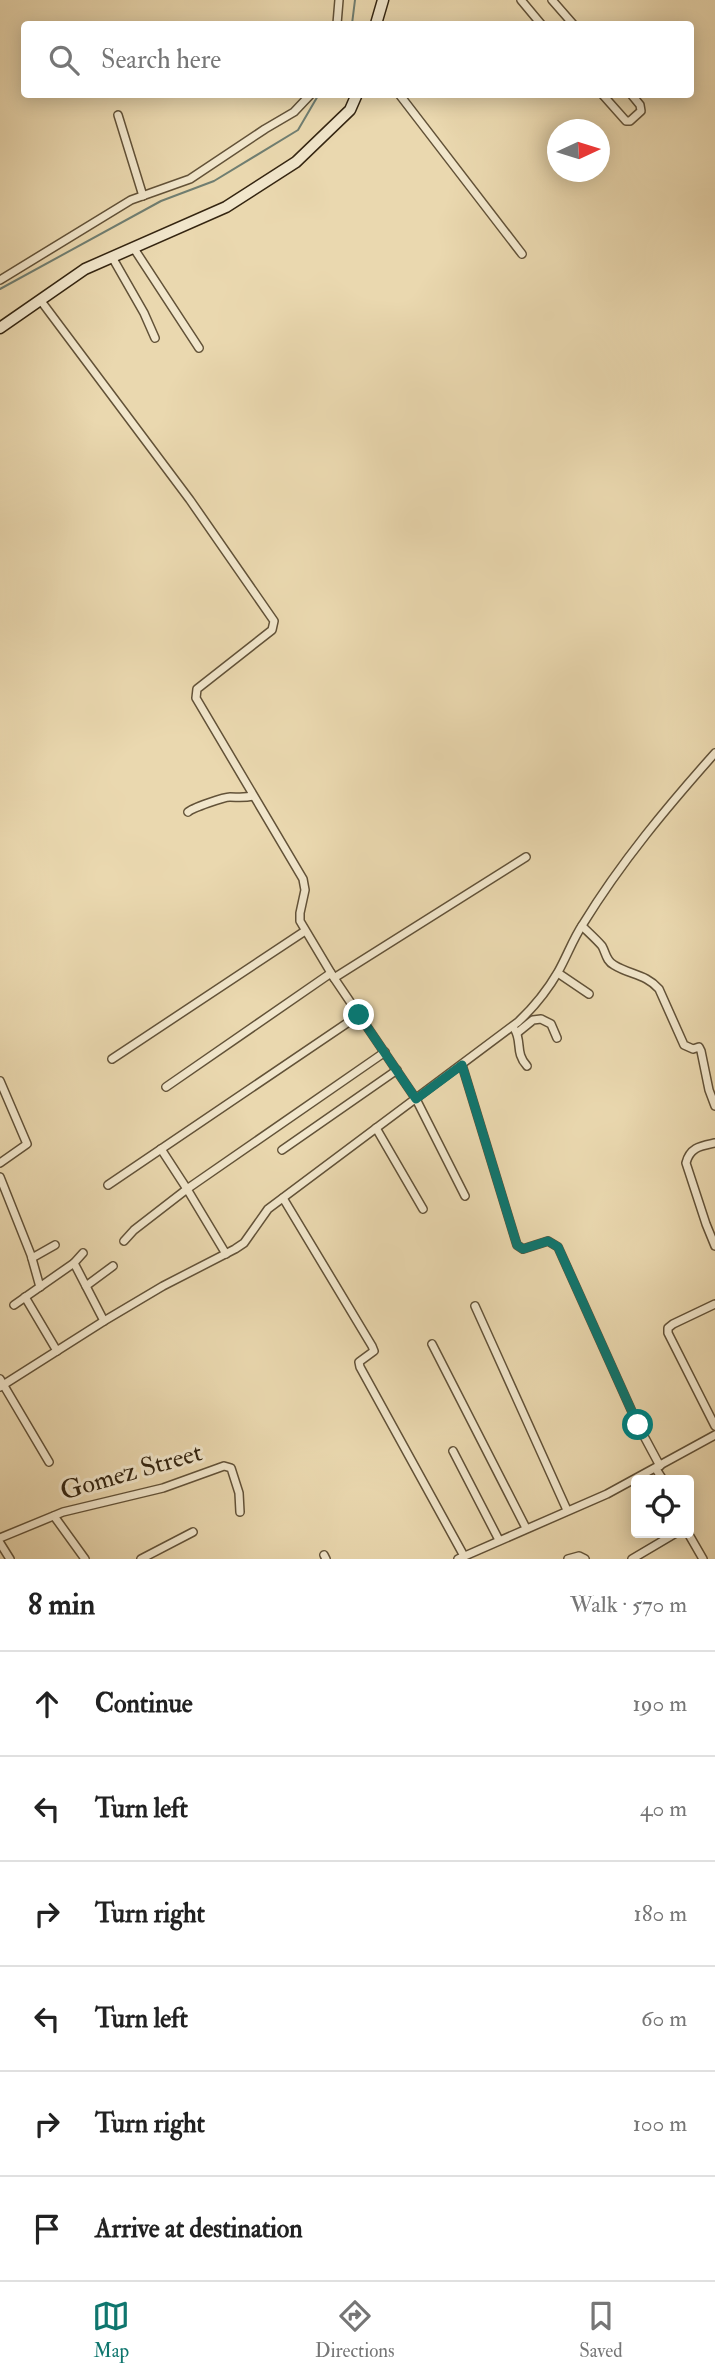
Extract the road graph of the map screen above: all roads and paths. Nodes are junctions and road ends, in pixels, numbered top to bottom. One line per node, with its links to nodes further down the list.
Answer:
1 (339, 0): 5 (street)
2 (383, 0): 6 (street)
3 (521, 0): 7 (street)
4 (552, 0): 8 (street)
5 (337, 21)
6 (377, 21)
7 (538, 21)
8 (568, 21)
9 (303, 98): 15 (street)
10 (355, 98): 16 (street)
11 (401, 98): 17 (street)
12 (606, 98): 13 (street)
13 (634, 98)
14 (118, 115): 15 (street)
15 (143, 196): 19 (street)
16 (133, 247): 18 (street); 23 (street)
17 (523, 254)
18 (112, 257): 20 (street); 22 (street)
19 (0, 280)
20 (41, 301): 21 (street); 25 (street)
21 (0, 328)
22 (155, 338)
23 (199, 348)
24 (715, 753): 28 (street)
25 (253, 796): 26 (street); 29 (street)
26 (188, 812)
27 (526, 857): 31 (street)
28 (582, 926): 30 (street); 44 (street)
29 (305, 931): 31 (street); 37 (street)
30 (558, 973): 32 (street); 34 (street)
31 (332, 976): 33 (street); 42 (street)
32 (589, 994)
33 (359, 1015): 36 (street); 47 (street)
34 (514, 1030): 35 (street); 38 (street); 39 (street)
35 (557, 1038)
36 (385, 1052): 40 (street); 52 (street)
37 (112, 1059)
38 (462, 1065): 43 (street); 78 (street)
39 (527, 1066)
40 (397, 1070): 43 (street); 48 (street)
41 (0, 1081): 49 (street)
42 (166, 1087)
43 (416, 1099): 45 (street); 53 (street)
44 (715, 1106)
45 (376, 1128): 54 (street); 55 (street)
46 (715, 1143): 58 (street)
47 (161, 1149): 51 (street); 52 (street)
48 (282, 1150)
49 (0, 1163)
50 (0, 1177): 61 (street)
51 (108, 1185)
52 (187, 1189): 56 (street); 60 (street)
53 (465, 1196)
54 (283, 1198): 60 (street); 89 (street)
55 (423, 1209)
56 (124, 1241)
57 (55, 1245): 61 (street)
58 (715, 1246)
59 (83, 1253): 62 (street)
60 (226, 1254): 70 (street)
61 (32, 1258): 65 (street)
62 (74, 1263): 64 (street); 65 (street)
63 (113, 1266): 64 (street)
64 (86, 1286): 70 (street)
65 (40, 1287): 66 (street)
66 (25, 1297): 68 (street); 72 (street)
67 (715, 1304): 74 (street)
68 (14, 1305)
69 (475, 1306): 80 (street)
70 (104, 1321): 72 (street)
71 (432, 1344): 83 (street)
72 (57, 1351): 73 (street)
73 (1, 1384): 77 (street)
74 (715, 1426)
75 (715, 1435): 78 (street)
76 (453, 1451): 88 (street)
77 (49, 1462)
78 (658, 1467): 79 (street); 80 (street)
79 (661, 1475)
80 (567, 1510): 83 (street)
81 (240, 1512): 82 (street, Gomez Street)
82 (54, 1516): 87 (street, Gomez Street); 91 (street)
83 (526, 1528): 88 (street)
84 (193, 1532): 92 (street)
85 (668, 1538): 95 (street)
86 (691, 1538): 96 (street)
87 (0, 1541): 90 (street)
88 (499, 1541): 89 (street)
89 (461, 1558)
90 (10, 1559)
91 (85, 1559)
92 (141, 1559)
93 (568, 1559): 94 (street)
94 (585, 1559)
95 (632, 1559)
96 (703, 1559)

